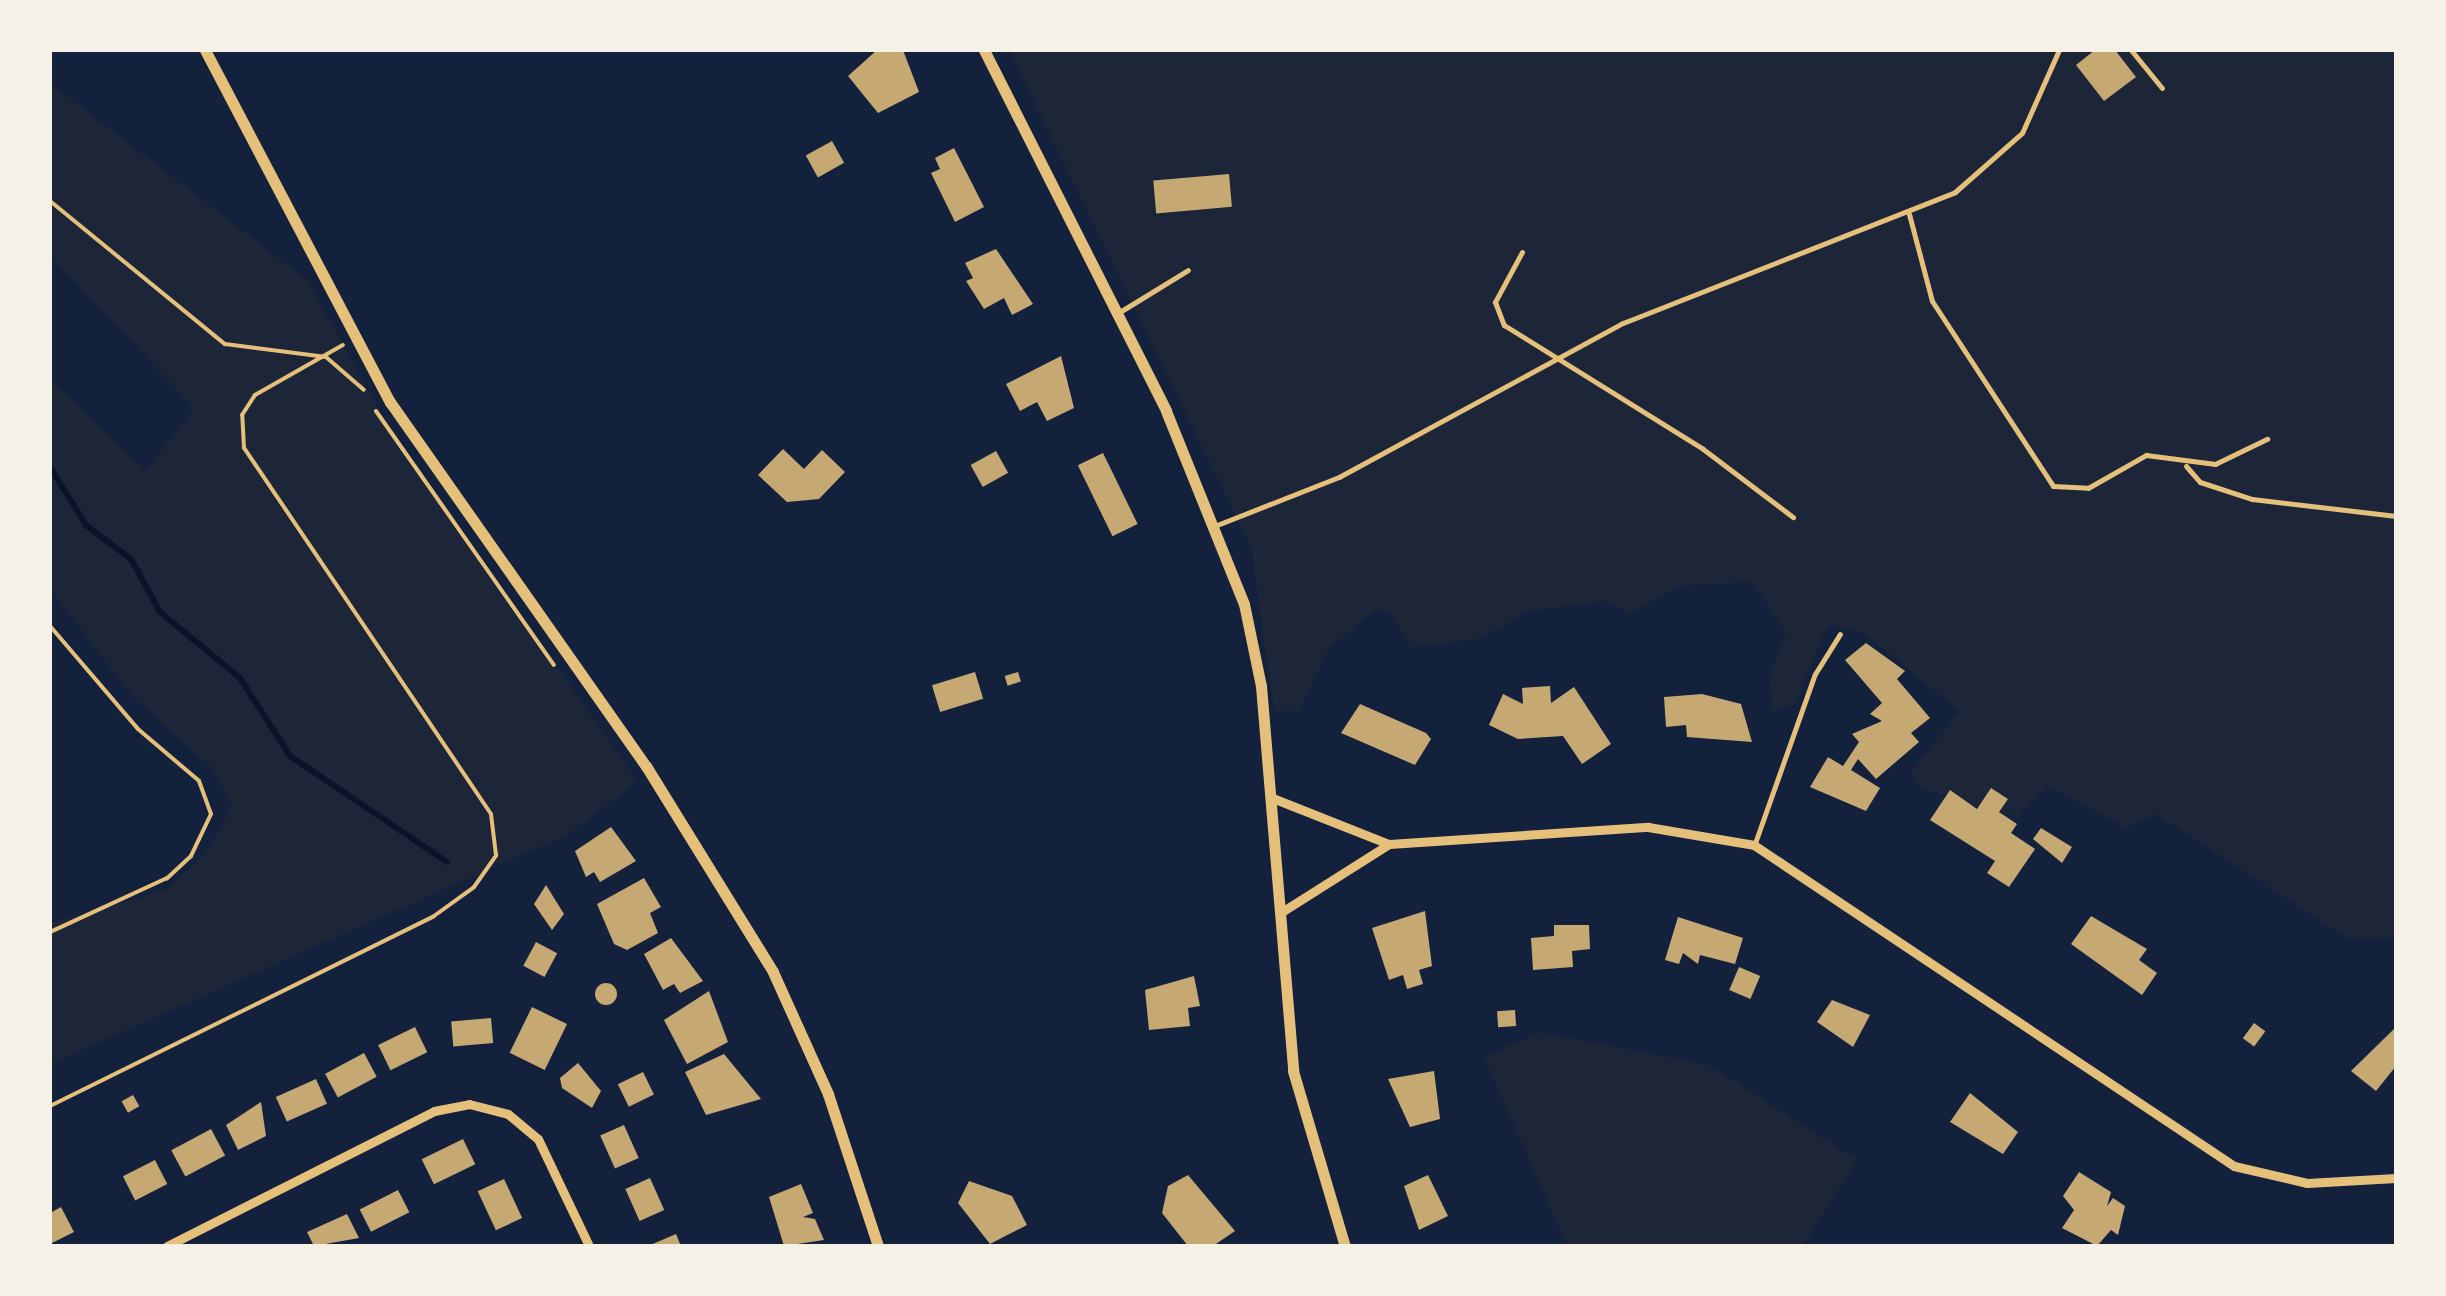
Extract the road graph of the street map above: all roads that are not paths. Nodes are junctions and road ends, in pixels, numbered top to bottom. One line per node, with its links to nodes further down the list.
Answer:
1 (206, 50): 24 (street)
2 (984, 50): 9 (street)
3 (2059, 50): 6 (lane)
4 (2131, 50): 5 (lane)
5 (2162, 88)
6 (1910, 214): 10 (lane); 12 (lane)
7 (1522, 252): 10 (lane)
8 (1188, 270): 9 (lane)
9 (1117, 314): 15 (street)
10 (1552, 357): 14 (lane); 15 (lane)
11 (2268, 438): 12 (lane)
12 (2184, 464): 13 (lane)
13 (2396, 516)
14 (1793, 517)
15 (1217, 524): 17 (street)
16 (1840, 634): 19 (lane)
17 (1270, 797): 18 (street); 20 (street)
18 (1389, 844): 19 (street); 20 (street)
19 (1754, 844): 21 (street)
20 (1280, 913): 25 (street)
21 (2396, 1178)
22 (168, 1246): 23 (street)
23 (589, 1246)
24 (878, 1246)
25 (1345, 1246)

